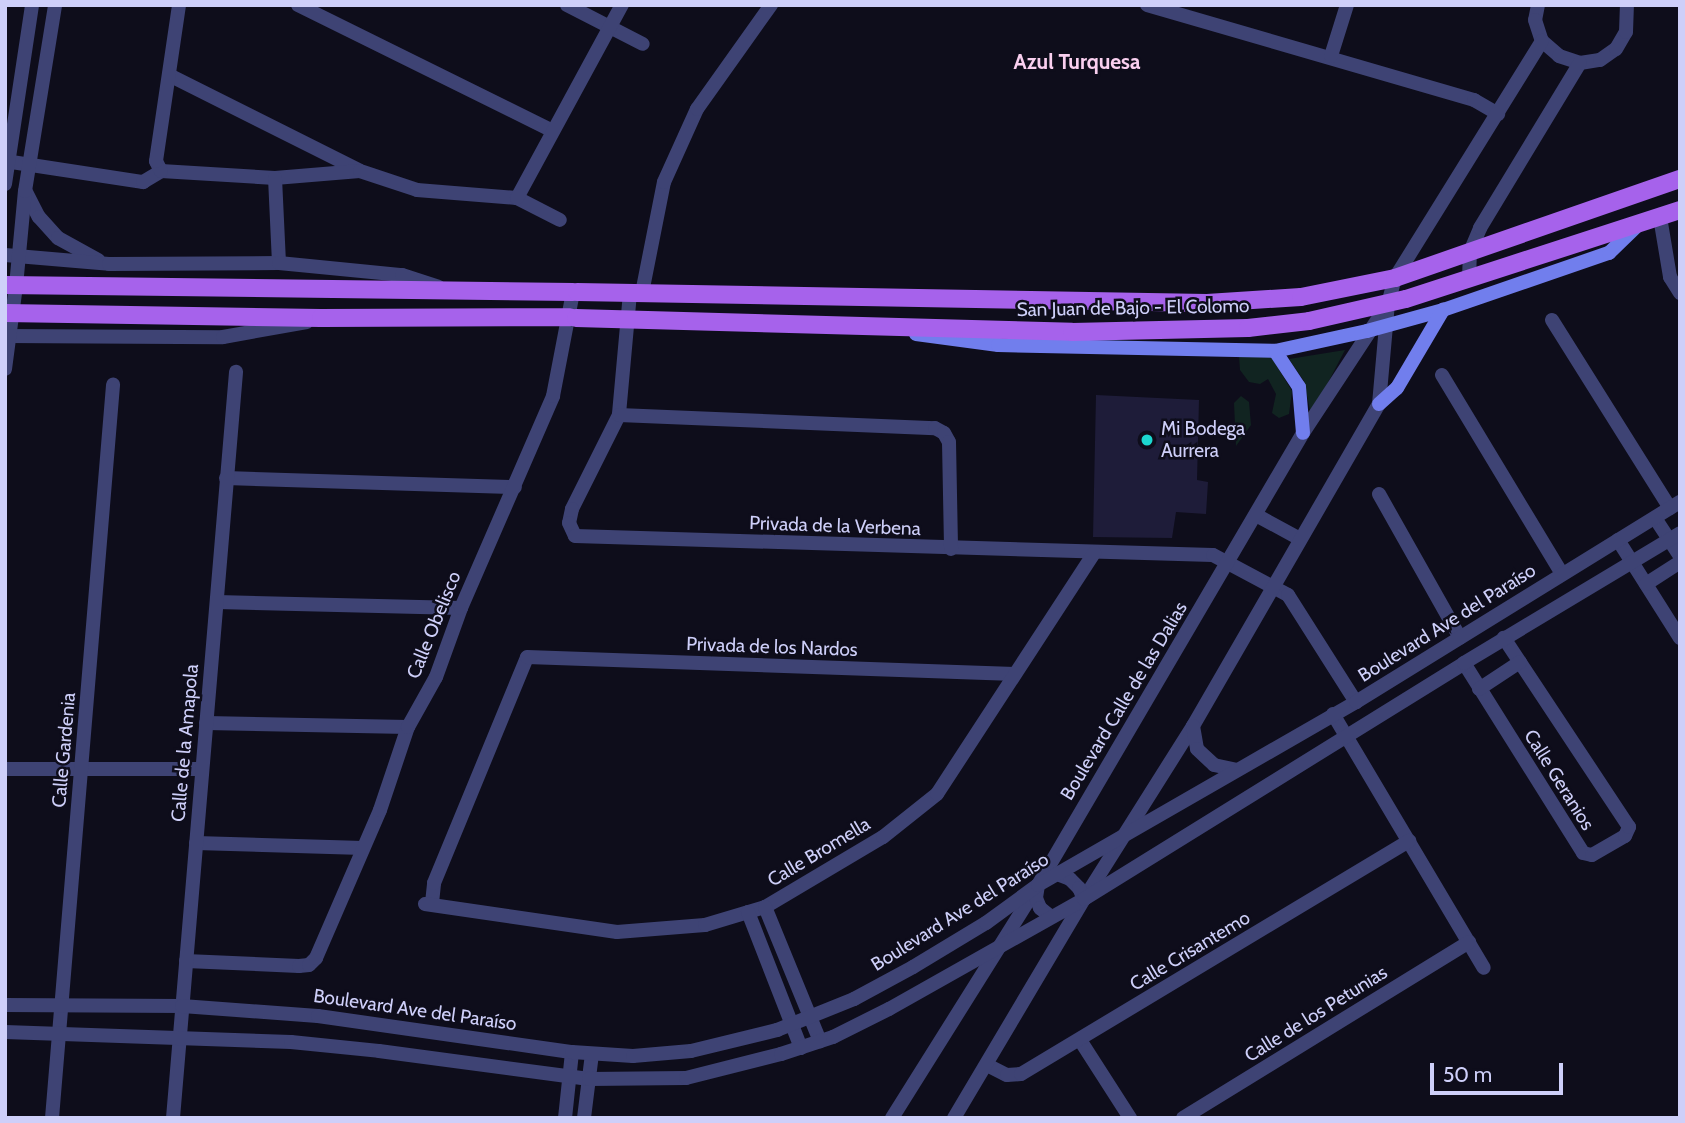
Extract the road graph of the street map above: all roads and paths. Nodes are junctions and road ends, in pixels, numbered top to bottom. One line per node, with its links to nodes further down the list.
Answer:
1 (32, 5): 20 (street)
2 (55, 5): 21 (street)
3 (178, 5): 17 (street)
4 (298, 5): 19 (street)
5 (567, 5): 12 (street)
6 (622, 5): 12 (street)
7 (771, 5): 41 (street)
8 (1147, 5): 15 (street)
9 (1347, 5): 15 (street)
10 (1538, 5): 13 (street)
11 (1627, 5): 16 (street)
12 (609, 26): 14 (street); 19 (street)
13 (1542, 41): 16 (street); 18 (street, Boulevard Calle de las Dalias)
14 (643, 44)
15 (1331, 56): 18 (street)
16 (1580, 63): 32 (street)
17 (169, 75): 22 (street); 23 (street)
18 (1498, 114): 36 (street, Boulevard Calle de las Dalias)
19 (551, 130): 28 (street)
20 (7, 161): 21 (street); 26 (street)
21 (29, 165): 22 (street); 27 (street)
22 (161, 171): 24 (street)
23 (360, 171): 24 (street); 28 (street)
24 (275, 178): 34 (street)
25 (1680, 179): 32 (main road, San Juan de Bajo - El Colomo)
26 (5, 184)
27 (25, 191): 33 (street); 35 (street)
28 (517, 198): 31 (street)
29 (1680, 210): 30 (main road, San Juan de Bajo - El Colomo)
30 (1652, 219): 37 (main road, San Juan de Bajo - El Colomo); 42 (street); 44 (main road)
31 (560, 220)
32 (1470, 252): 36 (main road, San Juan de Bajo - El Colomo); 37 (street)
33 (12, 256): 35 (street); 38 (street)
34 (279, 263): 35 (street); 39 (street)
35 (109, 264)
36 (1395, 278): 41 (main road, San Juan de Bajo - El Colomo); 43 (street, Boulevard Calle de las Dalias)
37 (1469, 279): 43 (main road, San Juan de Bajo - El Colomo)
38 (11, 285): 39 (main road, San Juan de Bajo - El Colomo); 45 (street)
39 (447, 290): 40 (main road, San Juan de Bajo - El Colomo)
40 (575, 292): 41 (main road, San Juan de Bajo - El Colomo); 47 (street, Calle Obelisco)
41 (629, 293): 48 (street)
42 (1680, 293)
43 (1388, 304): 50 (main road, San Juan de Bajo - El Colomo); 51 (street, Boulevard Calle de las Dalias); 52 (street, Boulevard Calle de las Dalias)
44 (1443, 310): 51 (main road); 59 (main road)
45 (10, 314): 46 (main road, San Juan de Bajo - El Colomo); 53 (street)
46 (321, 318): 47 (main road, San Juan de Bajo - El Colomo); 53 (street)
47 (573, 318): 48 (main road, San Juan de Bajo - El Colomo); 63 (street, Calle Obelisco)
48 (620, 319): 50 (main road, San Juan de Bajo - El Colomo); 60 (street)
49 (1552, 320): 65 (street)
50 (856, 326): 54 (main road)
51 (1386, 326): 52 (main road); 59 (street, Boulevard Calle de las Dalias)
52 (1367, 331): 54 (main road); 61 (street, Boulevard Calle de las Dalias)
53 (8, 336): 55 (street)
54 (1275, 351): 61 (main road)
55 (5, 369)
56 (236, 372): 62 (street, Calle de la Amapola)
57 (1442, 375): 77 (street)
58 (113, 385): 97 (street, Calle Gardenia)
59 (1379, 404): 69 (street, Boulevard Calle de las Dalias)
60 (618, 415): 71 (street); 71 (street, Privada de la Verbena)
61 (1303, 433): 66 (street, Boulevard Calle de las Dalias)
62 (226, 478): 63 (street); 80 (street, Calle de la Amapola)
63 (515, 486): 81 (street, Calle Obelisco)
64 (1379, 495): 82 (street)
65 (1675, 505): 67 (street, Boulevard Ave del Paraíso)
66 (1256, 515): 69 (street); 76 (street, Boulevard Calle de las Dalias)
67 (1655, 518): 68 (street); 70 (street, Boulevard Ave del Paraíso)
68 (1674, 536): 73 (street); 74 (street)
69 (1300, 539): 79 (street, Boulevard Calle de las Dalias)
70 (1618, 540): 74 (street); 77 (street, Boulevard Ave del Paraíso)
71 (951, 549): 72 (street, Privada de la Verbena)
72 (1094, 553): 76 (street, Privada de la Verbena); 87 (street, Calle Bromella)
73 (1680, 556)
74 (1633, 562): 78 (street); 83 (street)
75 (1680, 562): 78 (street)
76 (1229, 563): 79 (street, Privada de la Verbena); 104 (street, Boulevard Calle de las Dalias)
77 (1562, 573): 82 (street, Boulevard Ave del Paraíso)
78 (1646, 584): 84 (street)
79 (1273, 586): 89 (street, Privada de la Verbena); 92 (street, Boulevard Calle de las Dalias)
80 (217, 602): 81 (street); 91 (street, Calle de la Amapola)
81 (461, 608): 93 (street, Calle Obelisco)
82 (1460, 638): 89 (street, Boulevard Ave del Paraíso)
83 (1504, 638): 85 (street, Calle Geranios); 86 (street)
84 (1680, 638)
85 (1520, 662): 88 (street); 88 (street, Calle Geranios)
86 (1464, 663): 88 (street, Calle Geranios); 94 (street)
87 (1015, 674): 106 (street, Privada de los Nardos); 107 (street, Calle Bromella)
88 (1479, 689)
89 (1356, 702): 90 (street, Boulevard Ave del Paraíso)
90 (1334, 715): 94 (street); 98 (street, Boulevard Ave del Paraíso)
91 (206, 723): 93 (street); 96 (street, Calle de la Amapola)
92 (1193, 726): 98 (street); 99 (street, Boulevard Calle de las Dalias)
93 (408, 727): 102 (street, Calle Obelisco)
94 (1347, 736): 100 (street); 105 (street)
95 (5, 769): 97 (street)
96 (201, 769): 97 (street); 101 (street, Calle de la Amapola)
97 (82, 770): 115 (street, Calle Gardenia)
98 (1237, 770): 99 (street, Boulevard Ave del Paraíso)
99 (1122, 838): 103 (street, Boulevard Ave del Paraíso); 105 (street, Boulevard Calle de las Dalias)
100 (1409, 841): 110 (street); 122 (street, Calle Crisantemo)
101 (196, 843): 102 (street); 112 (street, Calle de la Amapola)
102 (363, 848): 112 (street, Calle Obelisco)
103 (1057, 874): 104 (street, Boulevard Ave del Paraíso); 105 (street)
104 (1038, 885): 109 (street); 111 (street, Boulevard Calle de las Dalias); 117 (street, Boulevard Ave del Paraíso)
105 (1084, 899): 109 (street); 127 (street, Boulevard Calle de las Dalias)
106 (429, 903): 108 (street, Calle Bromella)
107 (765, 907): 108 (street, Calle Bromella); 117 (street)
108 (748, 912): 118 (street)
109 (1051, 917): 111 (street)
110 (1469, 942): 113 (street); 137 (street, Calle de los Petunias)
111 (1002, 943): 123 (street); 134 (street, Boulevard Calle de las Dalias)
112 (186, 961): 116 (street, Calle de la Amapola)
113 (1484, 968)
114 (5, 1005): 115 (street, Boulevard Ave del Paraíso)
115 (60, 1006): 116 (street, Boulevard Ave del Paraíso); 120 (street, Calle Gardenia)
116 (182, 1006): 121 (street, Calle de la Amapola); 125 (street, Boulevard Ave del Paraíso)
117 (811, 1018): 118 (street, Boulevard Ave del Paraíso); 123 (street)
118 (792, 1025): 124 (street); 126 (street, Boulevard Ave del Paraíso)
119 (5, 1032): 120 (street)
120 (57, 1035): 121 (street); 130 (street, Calle Gardenia)
121 (179, 1037): 128 (street); 131 (street, Calle de la Amapola)
122 (1080, 1040): 127 (street, Calle Crisantemo); 136 (street)
123 (820, 1041): 124 (street)
124 (801, 1048): 129 (street)
125 (572, 1052): 126 (street, Boulevard Ave del Paraíso); 128 (street)
126 (592, 1054): 129 (street)
127 (987, 1065): 135 (street, Boulevard Calle de las Dalias)
128 (568, 1077): 129 (street); 132 (street)
129 (589, 1079): 133 (street)
130 (52, 1118)
131 (173, 1118)
132 (565, 1118)
133 (584, 1118)
134 (892, 1118)
135 (954, 1118)
136 (1130, 1118)
137 (1183, 1118)

